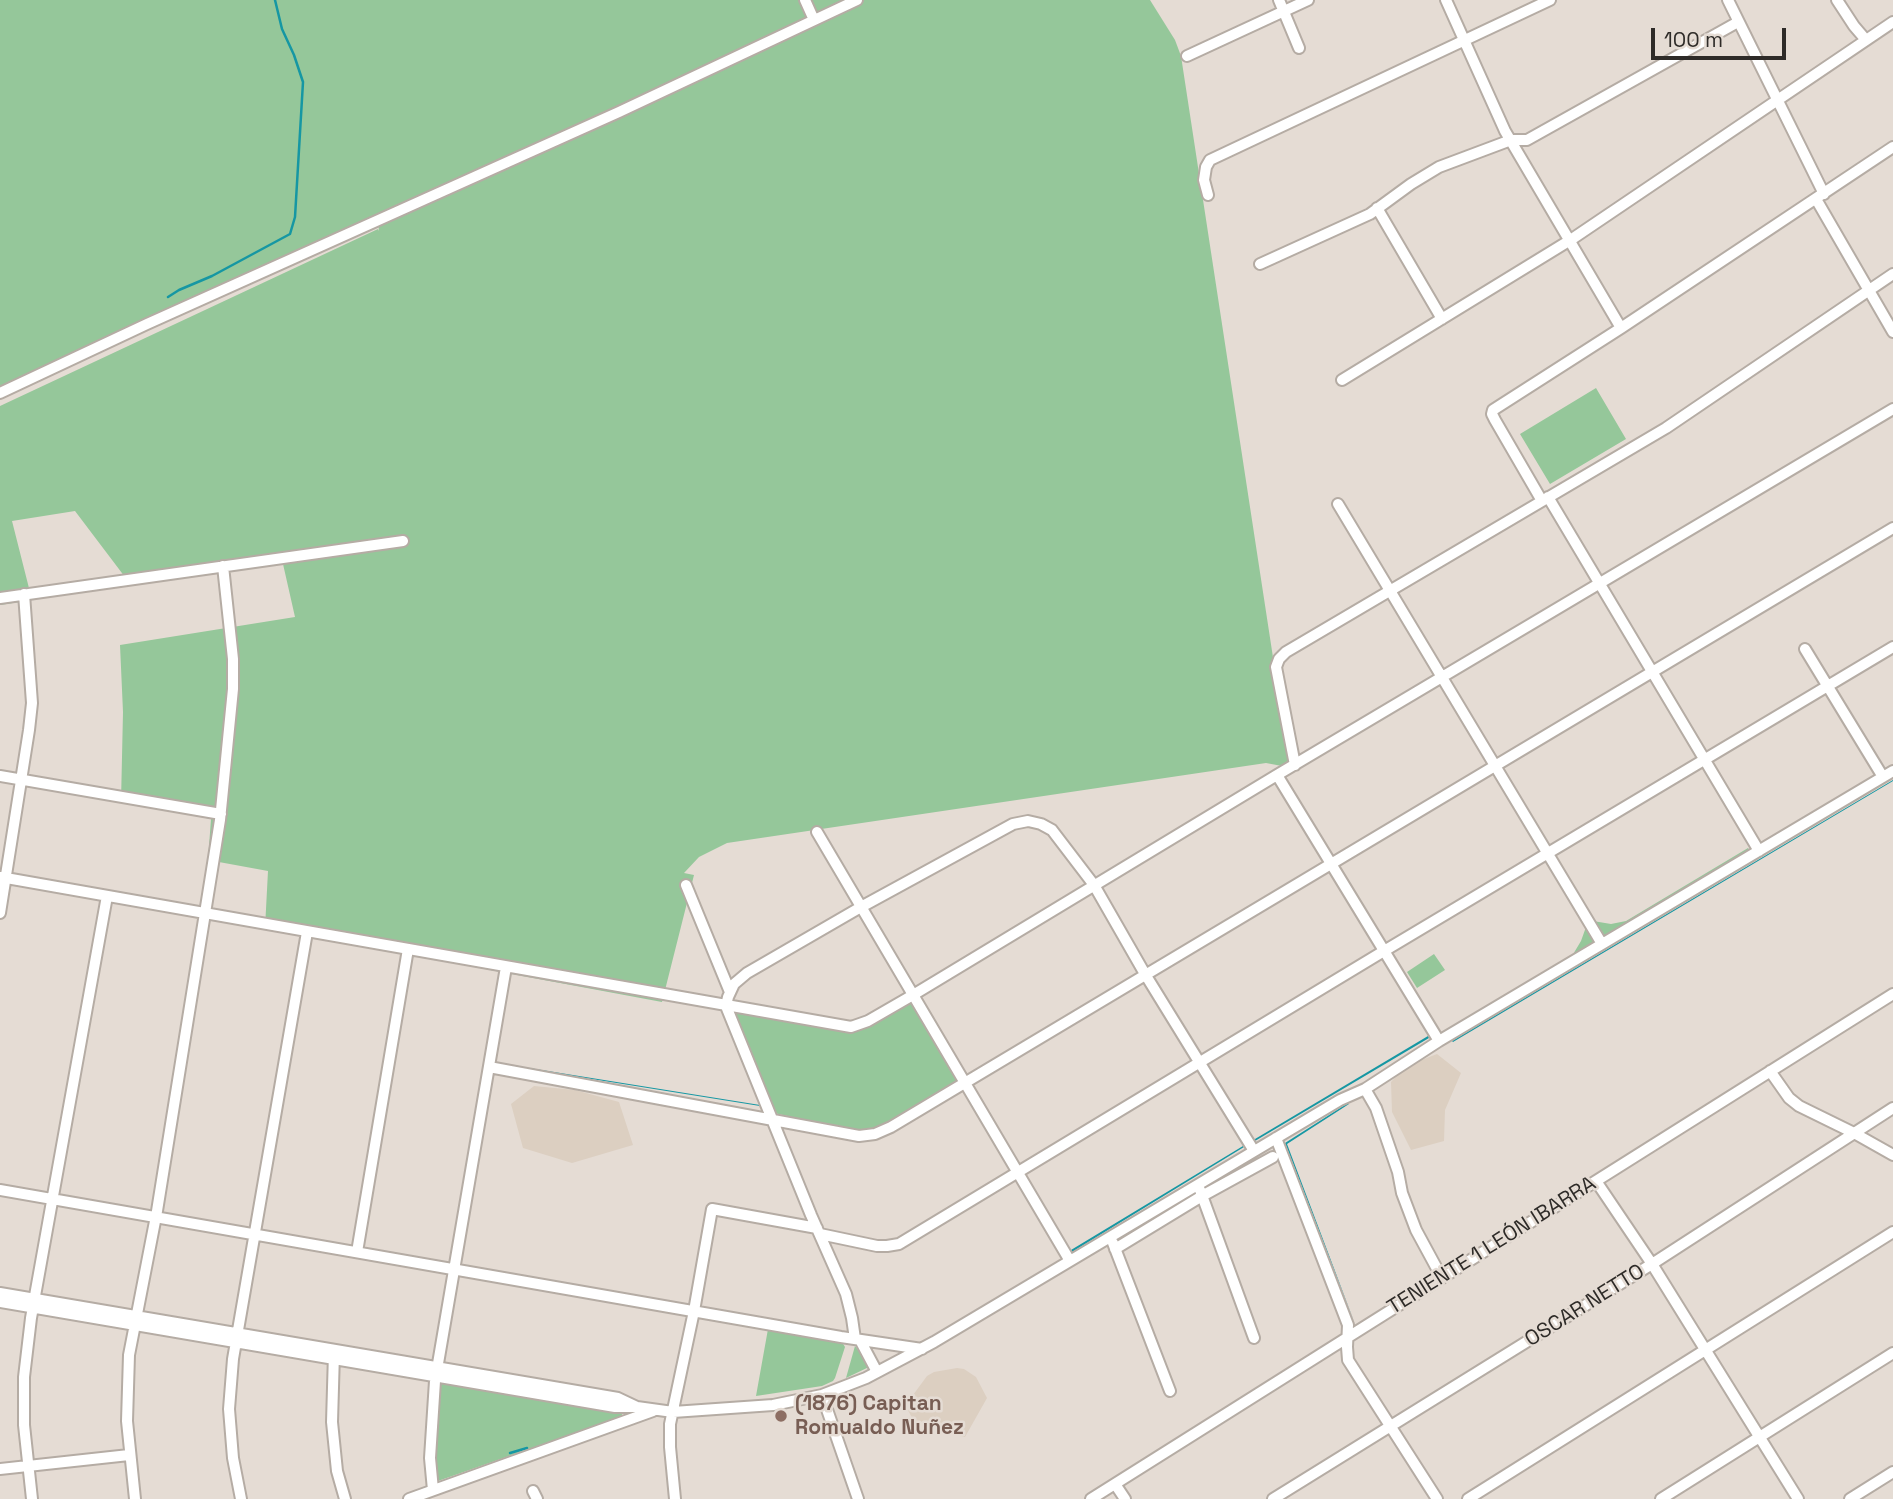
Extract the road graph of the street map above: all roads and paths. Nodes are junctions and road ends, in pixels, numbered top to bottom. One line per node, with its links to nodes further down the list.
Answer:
1 (805, 0): 10 (street)
2 (858, 0): 10 (street)
3 (1279, 0): 9 (street)
4 (1308, 0): 9 (street)
5 (1446, 0): 13 (street)
6 (1550, 0): 13 (street)
7 (1728, 0): 11 (street)
8 (1837, 0): 14 (street)
9 (1284, 11): 15 (street); 16 (street)
10 (814, 20): 31 (street)
11 (1738, 22): 17 (street); 18 (street)
12 (1893, 22): 14 (street)
13 (1464, 40): 18 (street); 20 (street)
14 (1866, 40): 17 (street)
15 (1299, 48)
16 (1186, 56)
17 (1777, 100): 21 (street); 23 (street)
18 (1511, 140): 22 (street); 23 (street)
19 (1893, 147): 21 (street)
20 (1208, 195)
21 (1820, 197): 26 (street); 28 (street)
22 (1377, 208): 24 (street); 27 (street)
23 (1569, 241): 27 (street); 28 (street)
24 (1261, 264)
25 (1893, 274): 26 (street)
26 (1869, 290): 29 (street); 33 (street)
27 (1442, 319): 30 (street)
28 (1622, 328): 33 (street)
29 (1893, 332)
30 (1342, 380)
31 (0, 393)
32 (1893, 409): 38 (street)
33 (1545, 499): 38 (street); 39 (street)
34 (1338, 504): 39 (street)
35 (1893, 528): 44 (street)
36 (403, 541): 37 (street)
37 (223, 566): 40 (street); 54 (street)
38 (1599, 584): 44 (street); 45 (street)
39 (1391, 590): 45 (street); 48 (street)
40 (24, 594): 41 (street); 53 (street)
41 (0, 598)
42 (1893, 647): 46 (street)
43 (1805, 649): 46 (street)
44 (1652, 672): 47 (street); 49 (street)
45 (1443, 677): 48 (street); 49 (street)
46 (1829, 686): 47 (street); 50 (street)
47 (1705, 760): 56 (street); 57 (street)
48 (1295, 765): 51 (street)
49 (1495, 765): 57 (street); 58 (street)
50 (1888, 774): 56 (street)
51 (1277, 775): 58 (street); 61 (street)
52 (0, 776): 53 (street)
53 (22, 780): 54 (street); 59 (street)
54 (221, 814): 65 (street)
55 (817, 832): 63 (street)
56 (1759, 850): 67 (street)
57 (1548, 853): 67 (street); 69 (street)
58 (1331, 863): 69 (street); 71 (street)
59 (3, 878): 62 (street); 64 (street)
60 (685, 885): 72 (street)
61 (1094, 885): 63 (street); 71 (street); 74 (street)
62 (107, 896): 65 (street); 94 (street)
63 (861, 907): 72 (street); 74 (street)
64 (0, 913)
65 (205, 913): 66 (street); 95 (street)
66 (307, 932): 68 (street); 98 (street)
67 (1601, 944): 76 (street)
68 (408, 950): 70 (street); 101 (street)
69 (1384, 951): 76 (street); 77 (street)
70 (506, 967): 75 (street); 78 (street)
71 (1145, 974): 77 (street); 80 (street)
72 (730, 992): 75 (street)
73 (1893, 994): 79 (street, TENIENTE 1 LEÓN IBARRA)
74 (913, 995): 75 (street); 80 (street)
75 (726, 1006): 83 (street)
76 (1439, 1041): 81 (street)
77 (1200, 1063): 86 (street); 89 (street)
78 (489, 1067): 83 (street); 104 (street)
79 (1770, 1071): 84 (street); 90 (street, TENIENTE 1 LEÓN IBARRA)
80 (965, 1082): 83 (street); 89 (street)
81 (1365, 1088): 85 (street); 105 (street)
82 (1893, 1108): 84 (street, OSCAR NETTO)
83 (773, 1120): 96 (street)
84 (1854, 1133): 88 (street); 103 (street, OSCAR NETTO)
85 (1276, 1138): 86 (street); 87 (street)
86 (1254, 1151): 91 (street)
87 (1277, 1155): 93 (street); 113 (street)
88 (1893, 1155)
89 (1018, 1172): 96 (street); 102 (street)
90 (1596, 1181): 103 (street); 105 (street, TENIENTE 1 LEÓN IBARRA)
91 (1198, 1184): 93 (street); 99 (street)
92 (0, 1190): 94 (street)
93 (1202, 1196): 100 (street); 112 (street)
94 (52, 1199): 95 (street); 108 (street)
95 (155, 1217): 98 (street); 110 (street)
96 (819, 1231): 109 (street); 114 (street)
97 (1893, 1232): 116 (street)
98 (254, 1234): 101 (street); 111 (street)
99 (1110, 1237): 100 (street); 102 (street)
100 (1115, 1249): 121 (street)
101 (356, 1252): 104 (street)
102 (1070, 1261): 115 (street)
103 (1652, 1265): 116 (street); 125 (street, OSCAR NETTO)
104 (454, 1269): 109 (street); 119 (street)
105 (1441, 1278): 113 (street, TENIENTE 1 LEÓN IBARRA)
106 (0, 1293): 108 (street)
107 (0, 1302): 108 (street)
108 (34, 1303): 110 (street); 128 (street)
109 (694, 1311): 114 (street); 124 (street)
110 (135, 1321): 111 (street); 127 (street)
111 (236, 1338): 118 (street); 135 (street)
112 (1254, 1338)
113 (1348, 1338): 125 (street); 131 (street, TENIENTE 1 LEÓN IBARRA)
114 (858, 1340): 115 (street); 120 (street)
115 (922, 1349): 120 (street)
116 (1705, 1350): 126 (street); 144 (street)
117 (1893, 1353): 126 (street)
118 (334, 1354): 119 (street); 136 (street)
119 (436, 1372): 123 (street); 132 (street)
120 (877, 1372): 122 (street)
121 (1170, 1391)
122 (822, 1395): 124 (street); 139 (street)
123 (654, 1410): 124 (street); 132 (street)
124 (673, 1412): 138 (street)
125 (1391, 1426): 142 (street, OSCAR NETTO); 143 (street)
126 (1760, 1437): 145 (street); 146 (street)
127 (129, 1455): 128 (street); 134 (street)
128 (28, 1466): 129 (street); 133 (street)
129 (0, 1469)
130 (1893, 1472): 147 (street)
131 (1115, 1484): 140 (street, TENIENTE 1 LEÓN IBARRA); 141 (street)
132 (433, 1490): 137 (street)
133 (32, 1499)
134 (135, 1499)
135 (241, 1499)
136 (345, 1499)
137 (409, 1499)
138 (675, 1499)
139 (858, 1499)
140 (1091, 1499)
141 (1125, 1499)
142 (1273, 1499)
143 (1437, 1499)
144 (1468, 1499)
145 (1661, 1499)
146 (1798, 1499)
147 (1850, 1499)

